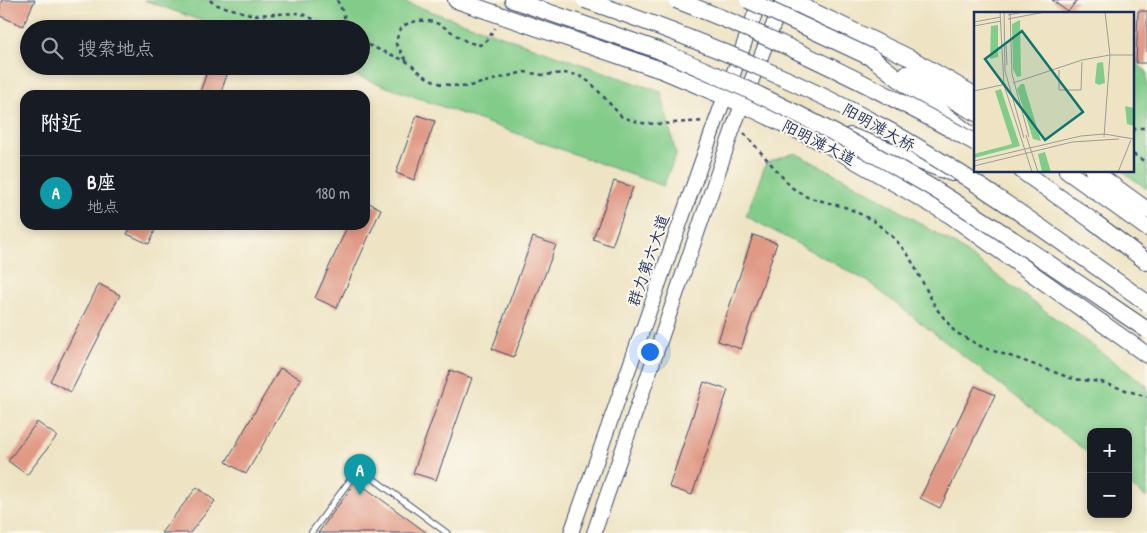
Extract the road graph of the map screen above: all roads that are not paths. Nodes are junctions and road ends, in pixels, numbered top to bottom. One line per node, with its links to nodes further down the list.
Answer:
1 (456, 0): 11 (highway, 阳明滩大道)
2 (513, 0): 14 (highway, bridge)
3 (585, 0): 20 (highway, 阳明滩大桥, bridge)
4 (676, 0): 16 (highway, 阳明滩大桥, bridge)
5 (748, 0): 9 (highway, bridge)
6 (760, 0): 11 (main road, 群力第六大道)
7 (783, 0): 12 (main road)
8 (789, 0): 10 (highway)
9 (872, 58): 13 (highway); 15 (highway)
10 (974, 95)
11 (724, 96): 12 (highway, 阳明滩大道); 29 (main road, 群力第六大道)
12 (742, 104): 26 (highway, 阳明滩大道); 30 (main road)
13 (974, 112)
14 (824, 126): 20 (highway, bridge); 25 (highway, bridge)
15 (974, 136)
16 (974, 142)
17 (1023, 172): 23 (highway)
18 (1068, 172): 22 (highway)
19 (1094, 172): 21 (highway)
20 (971, 180): 24 (highway, 阳明滩大桥, bridge)
21 (1147, 210)
22 (1147, 228)
23 (1147, 262)
24 (1147, 304)
25 (1147, 330)
26 (1147, 355)
27 (311, 533): 28 (lane)
28 (447, 533)
29 (571, 533)
30 (594, 533)

